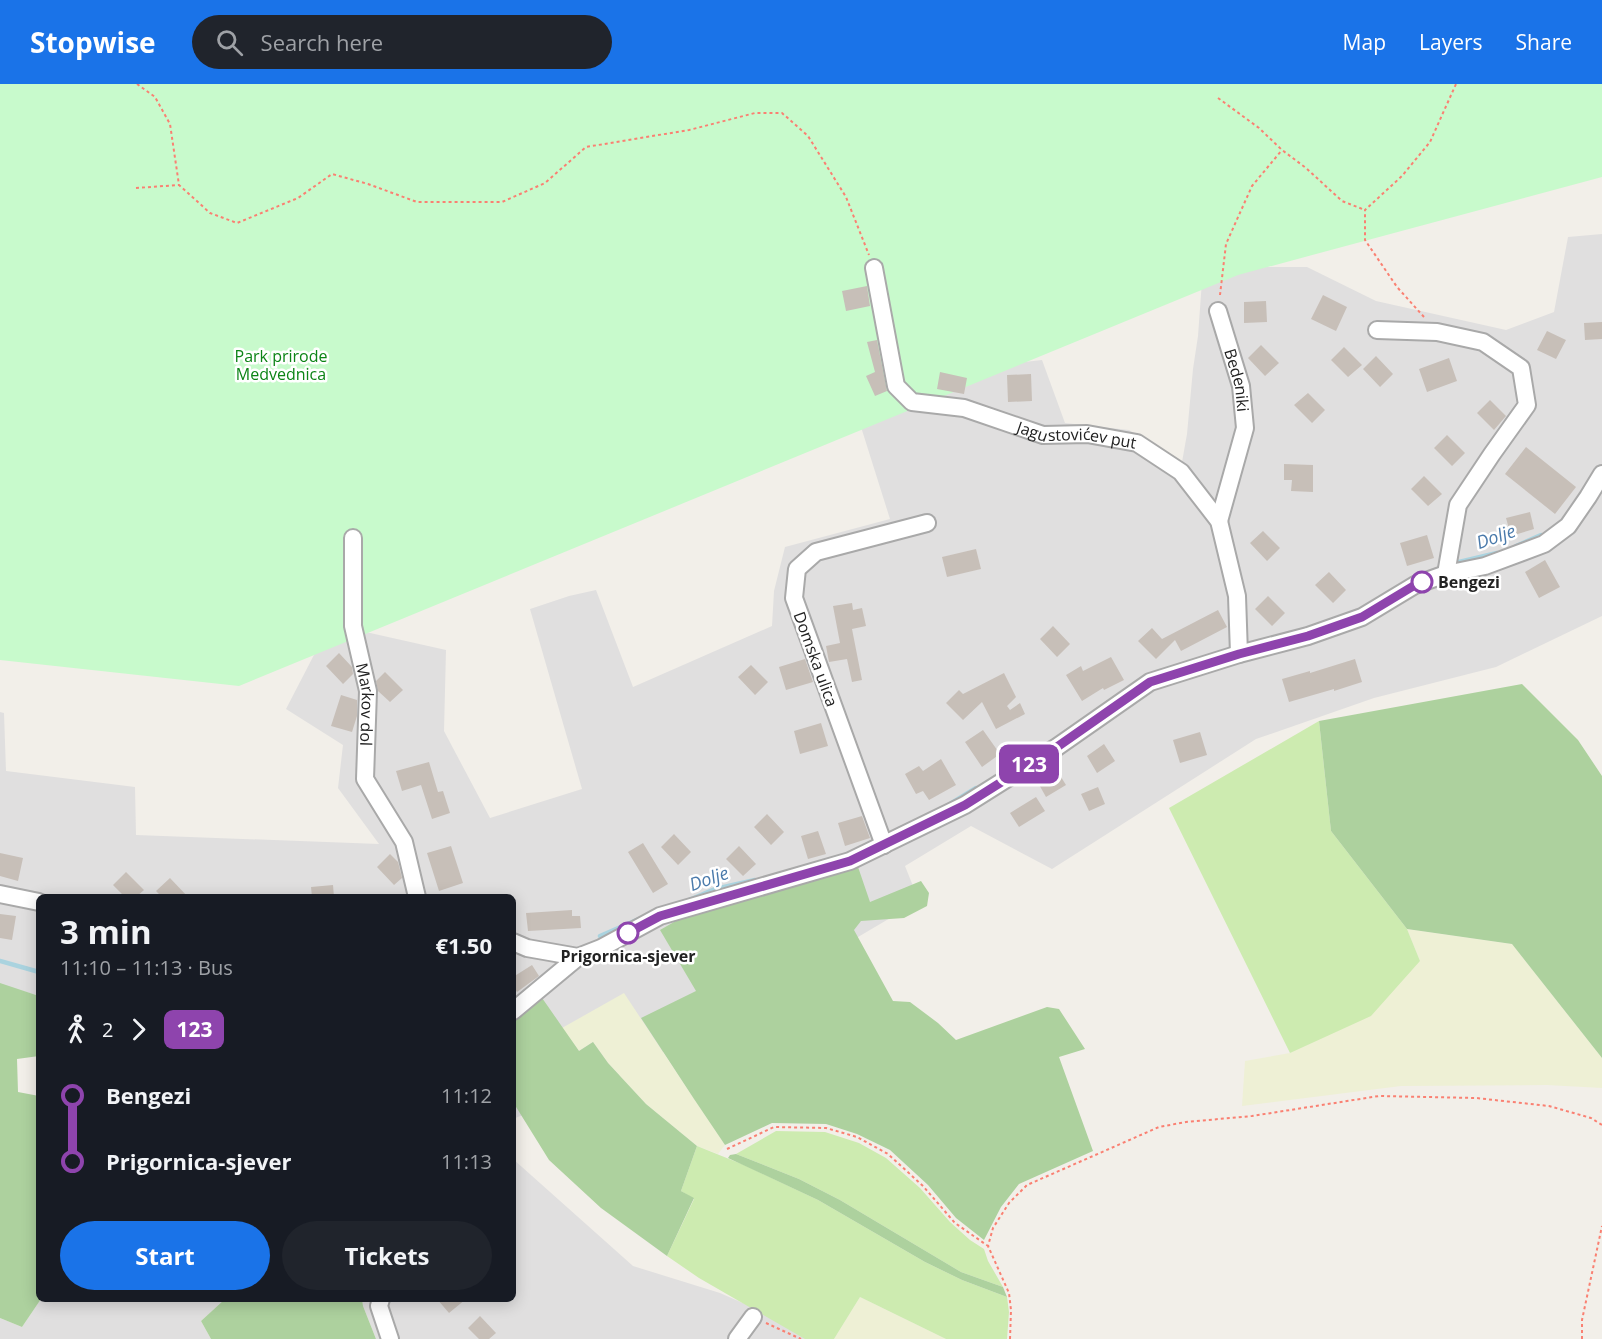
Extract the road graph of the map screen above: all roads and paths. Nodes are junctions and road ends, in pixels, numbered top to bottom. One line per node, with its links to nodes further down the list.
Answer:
1 (137, 84): 5 (path)
2 (1456, 84): 7 (path)
3 (1218, 98): 4 (path)
4 (1282, 150): 7 (path); 9 (path)
5 (179, 185): 6 (path); 8 (path)
6 (136, 188)
7 (1365, 210): 11 (path)
8 (874, 268): 13 (street, Jagustovićev put)
9 (1218, 311): 13 (street, Bedeniki)
10 (1377, 330): 11 (street)
11 (1437, 332): 16 (street)
12 (1602, 474): 16 (street)
13 (1219, 521): 17 (street, Jagustovićev put)
14 (927, 523): 18 (street, Domska ulica)
15 (353, 538): 20 (street, Markov dol)
16 (1446, 574): 17 (street)
17 (1239, 654): 18 (street)
18 (884, 844): 23 (street)
19 (0, 894): 21 (street)
20 (416, 894)
21 (36, 901)
22 (516, 943): 23 (street)
23 (578, 957): 24 (street)
24 (516, 1009)
25 (1602, 1125): 28 (path)
26 (727, 1149): 28 (path)
27 (1602, 1226): 35 (path)
28 (988, 1246): 34 (path)
29 (380, 1302): 31 (street)
30 (753, 1317): 32 (street); 33 (path)
31 (390, 1339)
32 (737, 1339)
33 (801, 1339)
34 (1010, 1339)
35 (1582, 1339)

